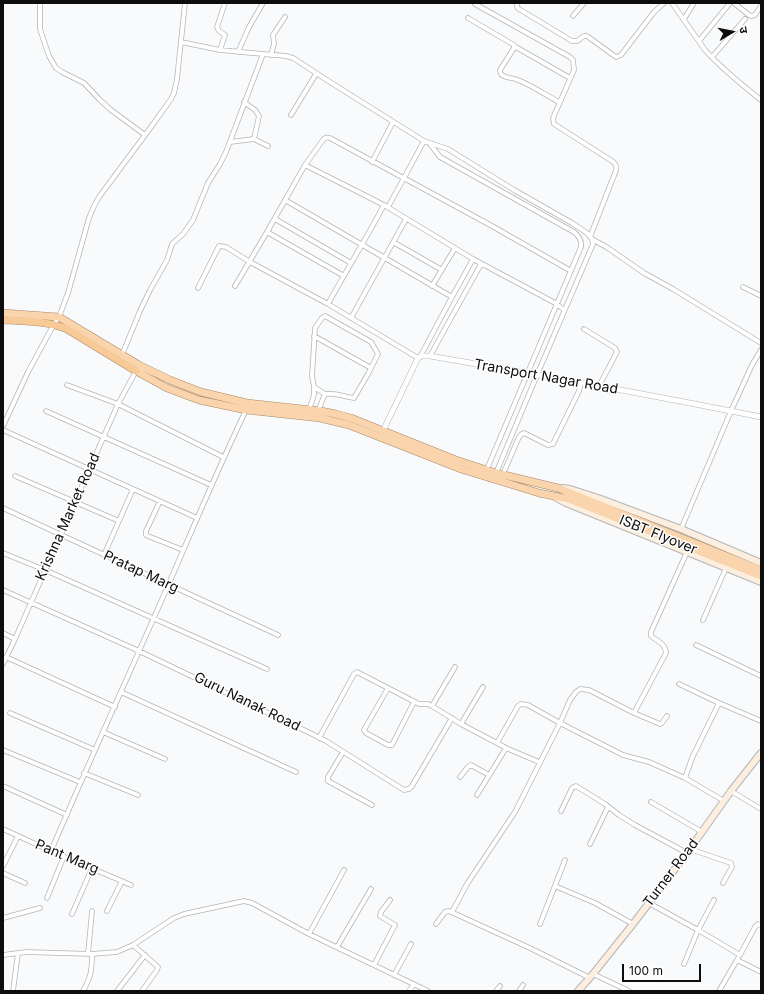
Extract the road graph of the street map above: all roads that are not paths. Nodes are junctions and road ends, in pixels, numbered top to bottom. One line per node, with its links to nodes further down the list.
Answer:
1 (40, 3): 34 (street)
2 (185, 3): 20 (street)
3 (225, 3): 22 (street)
4 (262, 3): 23 (street)
5 (517, 3): 7 (street)
6 (584, 3): 14 (street)
7 (664, 3)
8 (672, 3): 17 (street)
9 (694, 3): 17 (street)
10 (730, 3): 19 (street)
11 (734, 3): 13 (street)
12 (475, 4): 28 (street)
13 (761, 6)
14 (573, 16)
15 (285, 17): 25 (street)
16 (468, 18): 21 (street)
17 (684, 19): 19 (street)
18 (745, 19): 26 (street)
19 (699, 41): 26 (street)
20 (180, 42): 22 (street); 34 (street)
21 (514, 46): 28 (street); 31 (street)
22 (220, 50): 23 (street)
23 (238, 52): 24 (street)
24 (263, 54): 25 (street); 30 (street)
25 (271, 55): 27 (street)
26 (712, 57): 29 (street)
27 (316, 74): 32 (street); 33 (street)
28 (570, 78): 31 (street)
29 (761, 100)
30 (244, 102): 35 (street); 37 (street)
31 (559, 102): 50 (street)
32 (291, 115)
33 (393, 122): 36 (street); 40 (street)
34 (145, 135): 73 (street)
35 (254, 139): 37 (street); 39 (street)
36 (424, 141): 38 (street); 42 (street)
37 (230, 142): 81 (street)
38 (430, 144): 43 (street); 44 (street)
39 (268, 146)
40 (372, 162): 41 (street); 42 (street)
41 (305, 165): 45 (street); 46 (street)
42 (404, 178): 46 (street); 61 (street)
43 (509, 186): 44 (street); 50 (street)
44 (506, 193): 51 (street)
45 (285, 200): 47 (street); 53 (street)
46 (386, 206): 48 (street); 53 (street)
47 (275, 218): 49 (street); 58 (street)
48 (406, 219): 52 (street); 54 (street)
49 (267, 232): 57 (street); 62 (street)
50 (591, 238): 51 (street); 71 (street); 79 (street)
51 (581, 241): 61 (street)
52 (393, 242): 55 (street); 60 (street)
53 (362, 246): 55 (street); 58 (street)
54 (455, 248): 56 (street); 60 (street)
55 (384, 258): 64 (street); 74 (street)
56 (473, 259): 59 (street); 68 (street)
57 (250, 262): 63 (street); 66 (street); 69 (street)
58 (351, 263): 62 (street)
59 (481, 264): 70 (street); 82 (street)
60 (442, 270): 64 (street)
61 (571, 271): 70 (street)
62 (344, 276): 69 (street)
63 (235, 286)
64 (432, 286): 68 (street)
65 (742, 287): 67 (street)
66 (198, 288)
67 (761, 296)
68 (452, 297): 83 (street)
69 (328, 304): 74 (street)
70 (557, 304): 71 (street); 86 (street)
71 (564, 310): 87 (street)
72 (3, 313): 73 (highway)
73 (59, 317): 76 (street); 81 (highway)
74 (351, 318): 83 (street)
75 (3, 320): 76 (highway)
76 (54, 324): 85 (highway); 100 (street)
77 (584, 329): 90 (street)
78 (314, 336): 84 (street); 84 (street); 91 (street)
79 (761, 343)
80 (761, 350): 98 (street)
81 (122, 355): 95 (highway)
82 (430, 356): 83 (street, Transport Nagar Road); 86 (street, Transport Nagar Road)
83 (419, 357): 103 (street)
84 (371, 368): 92 (street)
85 (136, 372): 93 (street, Krishna Market Road); 94 (highway)
86 (528, 373): 87 (street, Transport Nagar Road); 108 (street)
87 (537, 375): 88 (street, Transport Nagar Road); 101 (street)
88 (581, 383): 90 (street, Transport Nagar Road); 104 (street)
89 (67, 385): 93 (street)
90 (599, 386): 98 (street, Transport Nagar Road)
91 (314, 387): 92 (street); 95 (street)
92 (325, 394): 97 (street)
93 (118, 404): 105 (street, Krishna Market Road); 106 (street)
94 (246, 410): 103 (highway); 106 (street)
95 (309, 410): 97 (highway)
96 (46, 411): 105 (street)
97 (318, 411): 103 (highway)
98 (731, 411): 99 (street, Transport Nagar Road); 121 (street)
99 (761, 417)
100 (3, 426)
101 (514, 429): 104 (street); 109 (street)
102 (3, 430): 107 (street)
103 (381, 434): 108 (highway, ISBT Flyover); 114 (highway, ISBT Flyover)
104 (522, 434): 109 (street)
105 (103, 437): 107 (street, Krishna Market Road); 111 (street)
106 (224, 456): 111 (street)
107 (89, 469): 113 (street); 117 (street, Krishna Market Road)
108 (487, 469): 109 (highway, ISBT Flyover)
109 (500, 473): 112 (highway, ISBT Flyover)
110 (15, 476): 117 (street)
111 (211, 485): 119 (street)
112 (558, 488): 115 (highway, ISBT Flyover); 121 (main road)
113 (133, 489): 116 (street); 120 (street)
114 (553, 496): 115 (highway, ISBT Flyover); 124 (main road)
115 (570, 496): 130 (highway, ISBT Flyover); 131 (highway, ISBT Flyover)
116 (160, 501): 119 (street); 123 (street)
117 (75, 502): 120 (street); 122 (street, Krishna Market Road)
118 (3, 508): 122 (street, Pratap Marg)
119 (197, 518): 123 (street)
120 (119, 521): 126 (street)
121 (681, 529): 127 (main road)
122 (60, 534): 126 (street, Pratap Marg); 129 (street, Krishna Market Road)
123 (183, 550): 133 (street)
124 (687, 552): 128 (main road); 157 (street)
125 (3, 553): 129 (street)
126 (104, 555): 133 (street, Pratap Marg)
127 (761, 563)
128 (726, 568): 132 (main road); 137 (street)
129 (45, 570): 135 (street, Krishna Market Road); 136 (street)
130 (761, 570)
131 (761, 576)
132 (761, 582)
133 (169, 585): 136 (street); 139 (street, Pratap Marg)
134 (3, 590): 135 (street, Guru Nanak Road)
135 (31, 602): 140 (street, Krishna Market Road); 142 (street, Guru Nanak Road)
136 (154, 618): 142 (street); 146 (street)
137 (703, 620)
138 (3, 633): 140 (street)
139 (278, 635)
140 (15, 638): 143 (street, Krishna Market Road)
141 (696, 645): 147 (street)
142 (140, 651): 151 (street); 164 (street, Guru Nanak Road)
143 (6, 658): 144 (street, Krishna Market Road); 154 (street)
144 (3, 664)
145 (455, 667): 155 (street)
146 (267, 669)
147 (761, 676)
148 (679, 684): 153 (street)
149 (483, 687): 162 (street)
150 (388, 688): 152 (street); 152 (street); 164 (street)
151 (121, 692): 154 (street); 173 (street)
152 (414, 702): 155 (street)
153 (719, 703): 160 (street); 177 (street)
154 (115, 706): 163 (street)
155 (432, 706): 159 (street)
156 (10, 713): 168 (street)
157 (634, 713): 158 (street); 161 (street)
158 (667, 716)
159 (452, 718): 162 (street); 169 (street, Guru Nanak Road)
160 (761, 721)
161 (560, 723): 165 (street); 172 (street); 177 (street)
162 (461, 724): 165 (street)
163 (103, 732): 168 (street); 171 (street)
164 (319, 738): 169 (street, Guru Nanak Road)
165 (496, 743): 166 (street)
166 (506, 748): 172 (street); 175 (street)
167 (3, 750): 178 (street)
168 (95, 750): 174 (street)
169 (343, 752): 185 (street)
170 (761, 753): 180 (main road, Turner Road)
171 (165, 759)
172 (539, 762): 215 (street)
173 (296, 772)
174 (84, 773): 178 (street); 181 (street)
175 (489, 775): 176 (street); 182 (street)
176 (460, 778)
177 (685, 778): 183 (street)
178 (80, 782): 189 (street)
179 (3, 786): 189 (street)
180 (730, 791): 183 (main road, Turner Road); 187 (street)
181 (138, 795)
182 (477, 795)
183 (724, 801): 191 (main road, Turner Road)
184 (651, 802): 191 (street)
185 (372, 805)
186 (608, 807): 188 (street); 193 (street); 195 (street)
187 (761, 809)
188 (561, 811)
189 (67, 814): 194 (street)
190 (3, 829): 192 (street, Pant Marg)
191 (702, 832): 195 (main road, Turner Road)
192 (18, 836): 194 (street, Pant Marg); 198 (street)
193 (590, 844)
194 (51, 851): 196 (street, Pant Marg)
195 (689, 851): 204 (street); 211 (main road, Turner Road)
196 (64, 856): 199 (street, Pant Marg); 208 (street)
197 (565, 860): 206 (street)
198 (3, 866)
199 (92, 868): 202 (street, Pant Marg); 216 (street)
200 (344, 870): 223 (street)
201 (3, 873): 203 (street)
202 (122, 881): 205 (street, Pant Marg); 214 (street)
203 (25, 883)
204 (723, 883)
205 (131, 885)
206 (554, 886): 219 (street); 220 (street)
207 (371, 889): 226 (street)
208 (47, 898)
209 (390, 900): 234 (street)
210 (714, 900): 222 (street)
211 (649, 903): 220 (main road, Turner Road); 222 (street)
212 (40, 908): 217 (street)
213 (92, 911): 228 (street)
214 (107, 911)
215 (452, 912): 218 (street); 237 (street)
216 (72, 914)
217 (3, 918)
218 (436, 924)
219 (540, 924)
220 (633, 924): 237 (main road, Turner Road)
221 (761, 925): 231 (street)
222 (698, 930): 231 (street); 233 (street)
223 (309, 934): 225 (street); 226 (street)
224 (412, 944): 236 (street)
225 (133, 945): 228 (street); 230 (street)
226 (337, 947): 234 (street)
227 (18, 953): 228 (street); 229 (street); 241 (street)
228 (90, 954): 242 (street)
229 (3, 955)
230 (145, 955): 243 (street); 244 (street)
231 (740, 955): 232 (street)
232 (737, 960): 235 (street); 251 (street)
233 (684, 964)
234 (374, 965): 236 (street)
235 (761, 972)
236 (394, 975): 238 (street)
237 (591, 976): 249 (main road, Turner Road); 250 (street)
238 (414, 984): 245 (street); 246 (street)
239 (523, 985): 248 (street)
240 (500, 986): 247 (street)
241 (13, 991)
242 (83, 991)
243 (117, 991)
244 (142, 991)
245 (409, 991)
246 (428, 991)
247 (496, 991)
248 (519, 991)
249 (578, 991)
250 (629, 991)
251 (719, 991)

